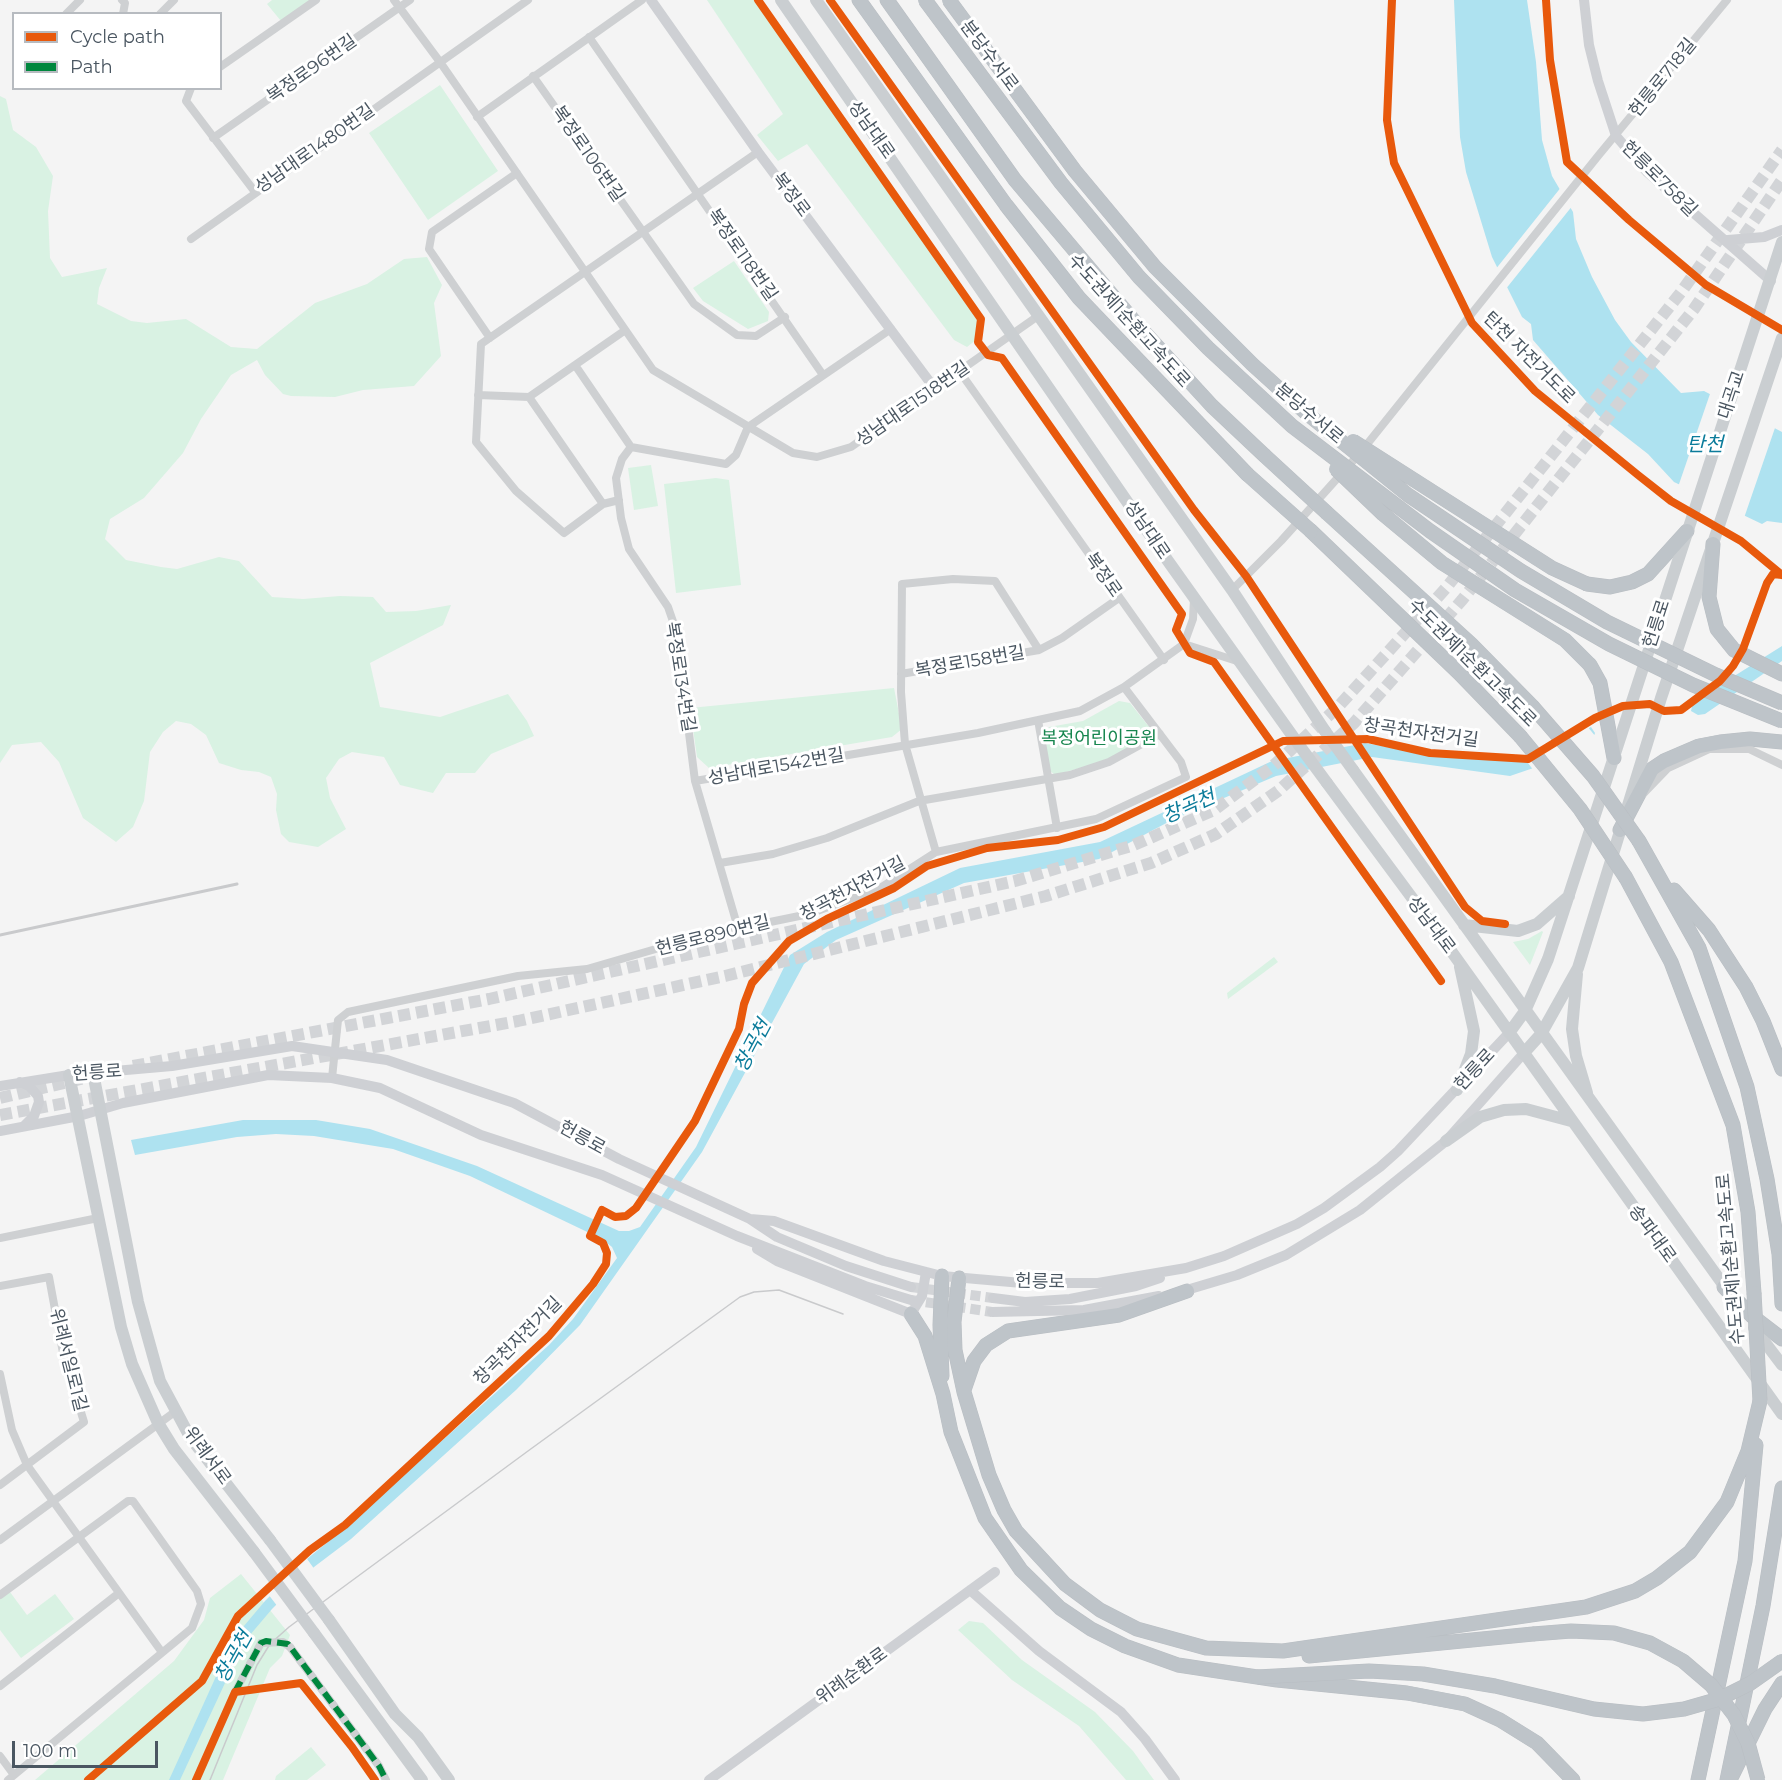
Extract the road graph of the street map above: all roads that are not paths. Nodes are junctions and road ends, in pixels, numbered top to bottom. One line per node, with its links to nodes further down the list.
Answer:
1 (80, 0): 18 (street)
2 (174, 0): 19 (street)
3 (316, 0): 22 (street)
4 (394, 0): 17 (street)
5 (410, 0): 17 (street, 복정로96번길)
6 (528, 0): 21 (street, 성남대로1480번길)
7 (642, 0): 20 (street)
8 (651, 0): 28 (main road, 복정로)
9 (781, 0): 43 (main road, 성남대로)
10 (816, 0): 40 (main road, 성남대로)
11 (859, 0): 133 (highway, 수도권제1순환고속도로, bridge)
12 (887, 0): 86 (highway, 수도권제1순환고속도로, bridge)
13 (925, 0): 53 (highway, 분당수서로, bridge)
14 (949, 0): 52 (highway, 분당수서로, bridge)
15 (1584, 0): 26 (main road, 헌릉로758길)
16 (1727, 0): 26 (street, 헌릉로718길)
17 (399, 8): 21 (street); 27 (street, 복정로96번길)
18 (68, 12)
19 (162, 12)
20 (589, 37): 23 (street); 31 (street)
21 (440, 62): 25 (street); 30 (street, 성남대로1480번길)
22 (222, 66)
23 (533, 76): 25 (street); 33 (street, 복정로106번길)
24 (190, 90): 27 (street)
25 (477, 117): 29 (street)
26 (1616, 136): 35 (main road, 헌릉로758길); 60 (street, 헌릉로718길)
27 (213, 138): 30 (street)
28 (758, 152): 31 (street, 복정로118번길); 41 (main road, 복정로)
29 (517, 173): 37 (street); 44 (street)
30 (255, 192): 34 (street, 성남대로1480번길)
31 (698, 193): 33 (street, 복정로118번길); 39 (street, 복정로118번길)
32 (1782, 230): 35 (main road)
33 (644, 232): 37 (street, 복정로118번길); 39 (street, 복정로118번길)
34 (192, 238)
35 (1728, 240): 38 (main road, 헌릉로758길)
36 (1782, 242): 38 (main road)
37 (585, 273): 42 (street); 44 (street, 복정로118번길)
38 (1771, 281): 58 (main road, 대곡교)
39 (785, 316): 48 (street, 복정로118번길)
40 (1038, 316): 43 (street, 성남대로1518번길); 60 (main road, 성남대로)
41 (891, 329): 48 (street); 49 (main road, 복정로)
42 (624, 331): 46 (street); 54 (street)
43 (1013, 334): 47 (street, 성남대로1518번길); 61 (main road, 성남대로)
44 (490, 338): 50 (street)
45 (1782, 338): 59 (main road, 대곡교)
46 (575, 365): 51 (street); 55 (street)
47 (960, 372): 49 (street, 성남대로1518번길); 62 (street, 복정로)
48 (824, 375): 54 (street)
49 (934, 389): 54 (street, 성남대로1518번길)
50 (478, 395): 51 (street); 57 (street)
51 (529, 397): 57 (street)
52 (1305, 412): 58 (highway, bridge); 70 (highway, 분당수서로, bridge)
53 (1292, 426): 72 (highway, 분당수서로, bridge); 76 (highway, bridge)
54 (748, 427): 55 (street)
55 (631, 447): 56 (street, 복정로134번길)
56 (619, 500): 57 (street); 79 (street, 복정로134번길)
57 (603, 504)
58 (1687, 531): 76 (main road, 헌릉로)
59 (1713, 544): 68 (highway); 83 (main road, 헌릉로)
60 (1232, 590): 88 (main road, 성남대로, bridge)
61 (1194, 597): 63 (street); 66 (main road, 성남대로)
62 (1119, 598): 64 (street, 복정로158번길); 65 (street, 복정로)
63 (1184, 644): 65 (street, 성남대로1542번길); 66 (street)
64 (1039, 650): 67 (street, 복정로158번길); 67 (street, 복정로158번길)
65 (1164, 660): 69 (street, 성남대로1542번길)
66 (1241, 663): 90 (main road, 성남대로, bridge)
67 (901, 674): 75 (street, 복정로158번길)
68 (1782, 674)
69 (1124, 687): 71 (street, 성남대로1542번길); 73 (street, 헌릉로890번길)
70 (1782, 703)
71 (1038, 720): 75 (street, 성남대로1542번길); 78 (street)
72 (1782, 721)
73 (1160, 734): 78 (street); 82 (street, 헌릉로890번길)
74 (1782, 742): 81 (highway)
75 (905, 744): 79 (street, 성남대로1542번길); 80 (street)
76 (1614, 758): 87 (main road, 헌릉로)
77 (1782, 765): 81 (street)
78 (1047, 778): 80 (street); 82 (street)
79 (695, 781): 85 (street, 성남대로1542번길)
80 (919, 801): 84 (street); 85 (street)
81 (1634, 804): 83 (highway)
82 (1057, 828): 84 (street, 헌릉로890번길)
83 (1620, 830): 91 (main road, 헌릉로)
84 (936, 852): 89 (street, 헌릉로890번길)
85 (720, 863): 89 (street, 성남대로1542번길)
86 (1657, 870): 97 (highway); 125 (highway, 수도권제1순환고속도로)
87 (1570, 896): 88 (main road); 92 (main road, 헌릉로)
88 (1464, 926): 92 (main road, 성남대로)
89 (738, 928): 95 (street, 헌릉로890번길)
90 (1458, 960): 93 (main road, 성남대로); 103 (main road)
91 (1578, 968): 94 (main road, 헌릉로); 104 (main road)
92 (1525, 1011): 93 (main road, 헌릉로); 94 (main road, 성남대로)
93 (1509, 1033): 96 (main road, 성남대로); 103 (main road, 헌릉로)
94 (1541, 1034): 96 (main road, 헌릉로); 104 (main road, 송파대로)
95 (335, 1052): 98 (main road, 헌릉로); 100 (street, 헌릉로890번길); 112 (main road, 헌릉로)
96 (1523, 1054): 107 (main road, 송파대로); 110 (main road, 헌릉로)
97 (1782, 1069)
98 (93, 1073): 99 (main road, 헌릉로); 105 (main road, 위례서로)
99 (69, 1075): 101 (main road, 헌릉로); 106 (main road, 위례서로)
100 (332, 1078): 105 (main road, 헌릉로); 113 (main road, 헌릉로)
101 (20, 1082): 102 (main road, 헌릉로); 108 (main road)
102 (0, 1086)
103 (1456, 1090): 115 (main road, 헌릉로)
104 (1590, 1103): 121 (main road, 송파대로)
105 (101, 1112): 106 (main road, 헌릉로); 134 (main road, 위례서로)
106 (79, 1116): 108 (main road, 헌릉로); 111 (main road, 위례서로)
107 (1571, 1121): 110 (main road); 135 (main road, 송파대로)
108 (24, 1126): 109 (main road, 헌릉로)
109 (0, 1131)
110 (1446, 1141): 122 (main road, 헌릉로)
111 (98, 1218): 114 (street); 136 (main road, 위례서로)
112 (750, 1219): 116 (main road, 헌릉로); 120 (main road)
113 (737, 1236): 124 (main road); 127 (main road)
114 (0, 1238)
115 (1186, 1268): 118 (main road, 헌릉로); 123 (main road)
116 (926, 1272): 117 (main road, 헌릉로); 127 (main road)
117 (942, 1276): 118 (main road, 헌릉로); 132 (highway)
118 (958, 1278): 131 (highway)
119 (0, 1286): 137 (street, 위례서일로1길)
120 (911, 1287)
121 (1724, 1287): 128 (highway); 129 (main road, 송파대로)
122 (1187, 1291): 126 (main road, 헌릉로); 131 (highway)
123 (993, 1298)
124 (911, 1300)
125 (1782, 1304)
126 (992, 1312)
127 (911, 1314): 132 (highway)
128 (1782, 1339)
129 (1782, 1365)
130 (0, 1374): 137 (street)
131 (964, 1392): 148 (highway)
132 (943, 1394): 150 (highway)
133 (1760, 1401): 148 (highway); 162 (highway, 수도권제1순환고속도로)
134 (176, 1412): 136 (street); 158 (main road, 위례서로, bridge)
135 (1782, 1414)
136 (158, 1424): 140 (street); 157 (main road, 위례서로, bridge)
137 (27, 1466): 138 (street, 위례서일로1길); 140 (street)
138 (0, 1485)
139 (1782, 1488): 163 (highway)
140 (52, 1501): 141 (street); 142 (street)
141 (78, 1537): 145 (street); 146 (street); 147 (street)
142 (0, 1540)
143 (995, 1572): 144 (main road, 위례순환로)
144 (970, 1590): 159 (main road, 위례순환로); 160 (main road)
145 (119, 1593): 147 (street); 152 (street)
146 (1, 1594)
147 (161, 1651): 155 (street)
148 (1241, 1652): 164 (highway, bridge)
149 (1782, 1661): 150 (highway, bridge)
150 (1257, 1677): 161 (highway, bridge)
151 (1782, 1683): 163 (highway)
152 (0, 1686)
153 (235, 1692): 156 (street, bridge)
154 (0, 1756): 155 (street)
155 (11, 1777)
156 (386, 1780)
157 (422, 1780)
158 (449, 1780)
159 (709, 1780)
160 (1175, 1780)
161 (1573, 1780)
162 (1698, 1780)
163 (1728, 1780)
164 (1758, 1780)

